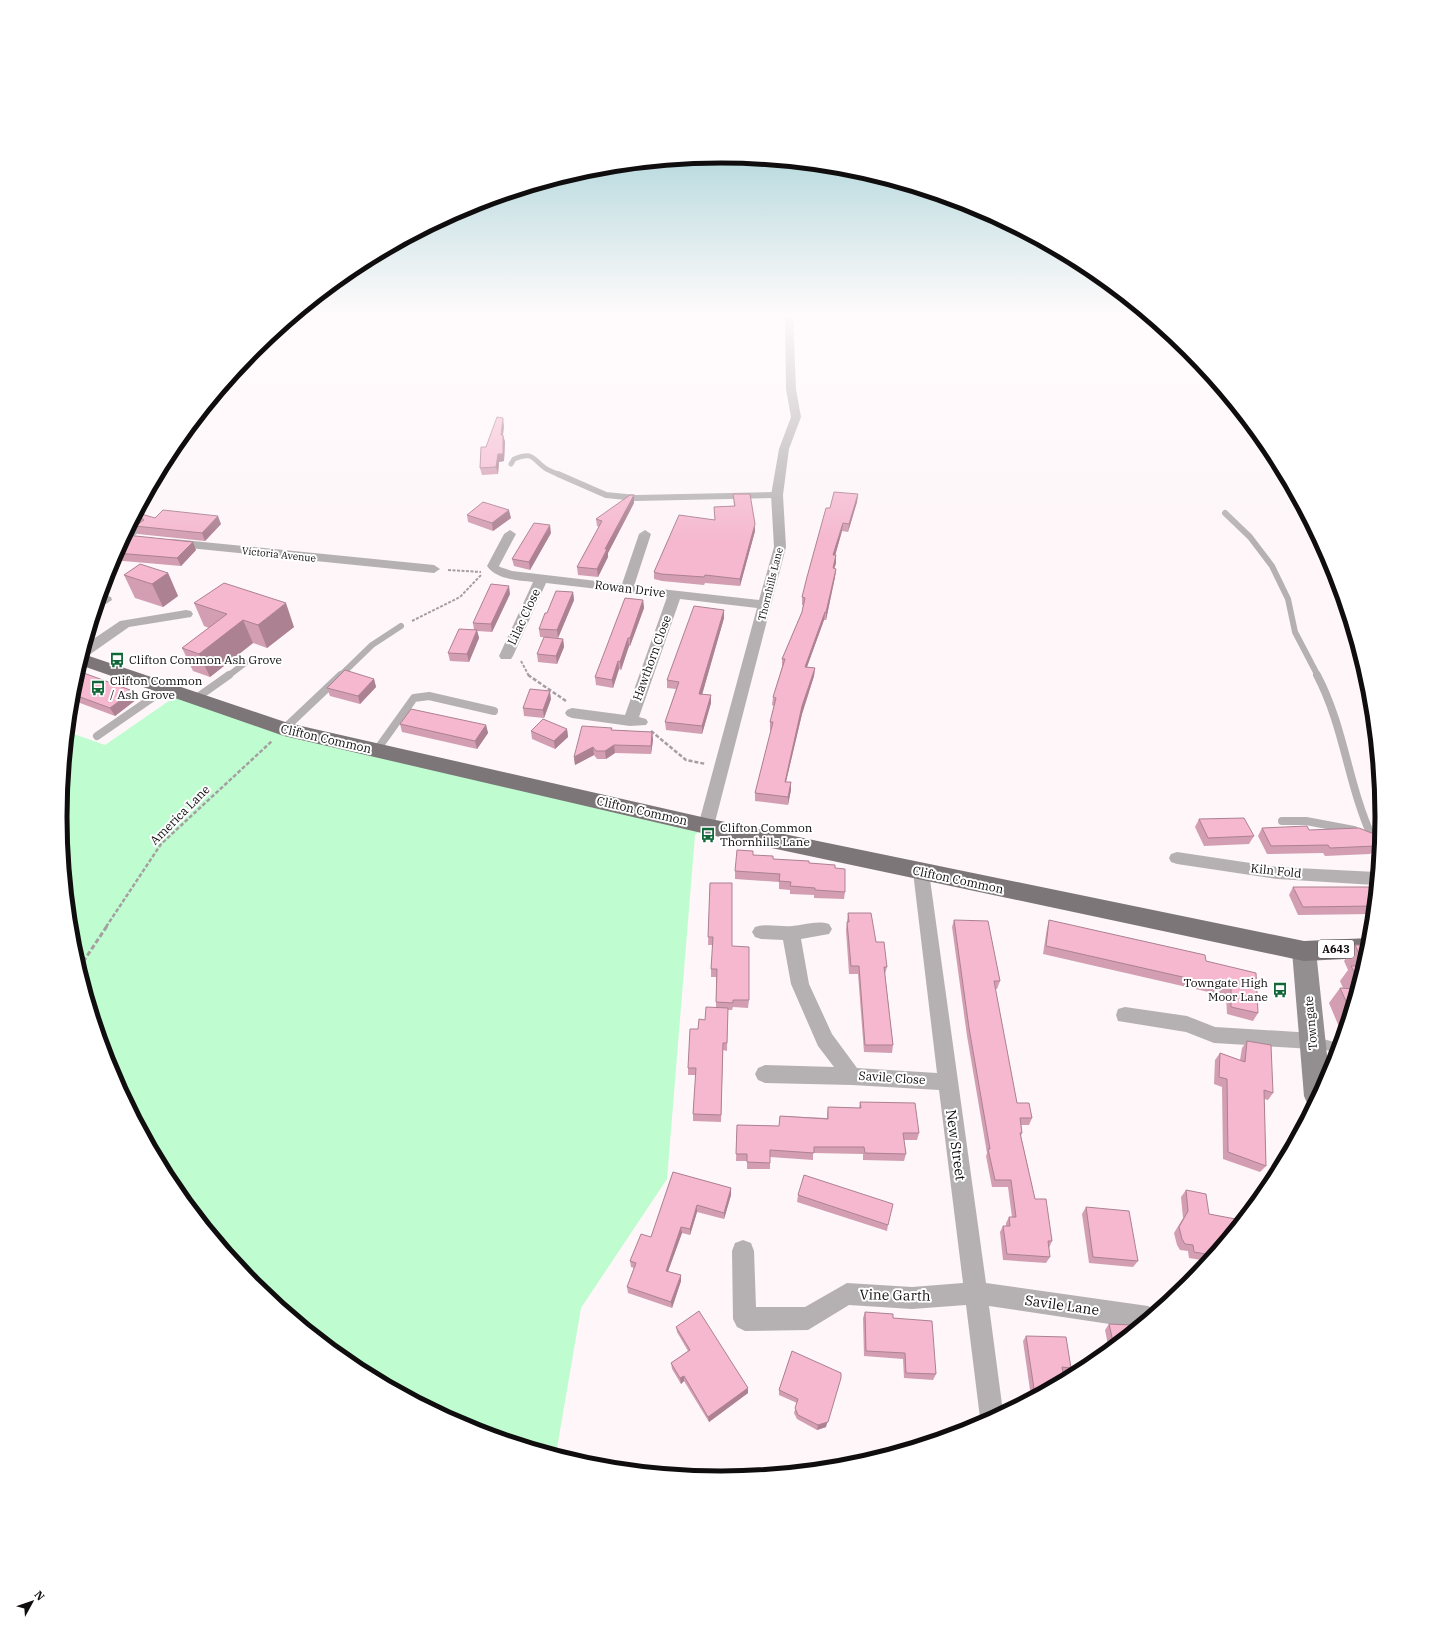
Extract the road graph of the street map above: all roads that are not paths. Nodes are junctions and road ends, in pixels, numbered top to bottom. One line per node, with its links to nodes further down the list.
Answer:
1 (791, 390): 3 (street, Thornhills Lane)
2 (511, 464): 3 (lane)
3 (777, 495): 16 (street, Thornhills Lane)
4 (1225, 513): 30 (lane)
5 (140, 526): 6 (street)
6 (133, 531)
7 (510, 534): 13 (street, Rowan Drive)
8 (645, 534): 14 (street)
9 (129, 539): 10 (street)
10 (140, 540)
11 (164, 542): 12 (street, Victoria Avenue)
12 (434, 569)
13 (541, 579): 14 (street, Rowan Drive); 20 (street, Lilac Close)
14 (627, 589): 15 (street, Rowan Drive)
15 (675, 594): 16 (street, Rowan Drive); 26 (street, Hawthorn Close)
16 (765, 605): 31 (street, Thornhills Lane)
17 (186, 614): 19 (street)
18 (400, 626): 27 (lane)
19 (89, 649)
20 (506, 656)
21 (86, 661): 23 (main road, Clifton Common / A643)
22 (245, 663): 24 (lane)
23 (165, 689): 24 (main road, Clifton Common / A643); 28 (lane)
24 (194, 699): 27 (main road, Clifton Common / A643)
25 (494, 711): 29 (lane)
26 (572, 713)
27 (284, 730): 29 (main road, Clifton Common / A643)
28 (97, 736)
29 (376, 751): 31 (main road, Clifton Common / A643)
30 (1282, 821)
31 (706, 826): 33 (main road, Clifton Common / A643)
32 (1177, 858): 34 (street, Kiln Fold)
33 (921, 872): 39 (main road, Clifton Common / A643); 45 (street, New Street)
34 (1372, 879)
35 (823, 929): 37 (street)
36 (761, 932): 37 (street)
37 (791, 933): 44 (street, Savile Close)
38 (1361, 948): 39 (main road, A643)
39 (1304, 951): 41 (street, Towngate)
40 (1125, 1015): 41 (street)
41 (1313, 1041): 42 (lane); 46 (street, Towngate)
42 (1333, 1047)
43 (765, 1074): 44 (street)
44 (852, 1076): 45 (street, Savile Close)
45 (947, 1082): 48 (street, New Street)
46 (1317, 1085)
47 (743, 1251): 48 (street, Vine Garth)
48 (976, 1293): 49 (street, Savile Lane); 50 (street, New Street)
49 (1142, 1317)
50 (991, 1412)

